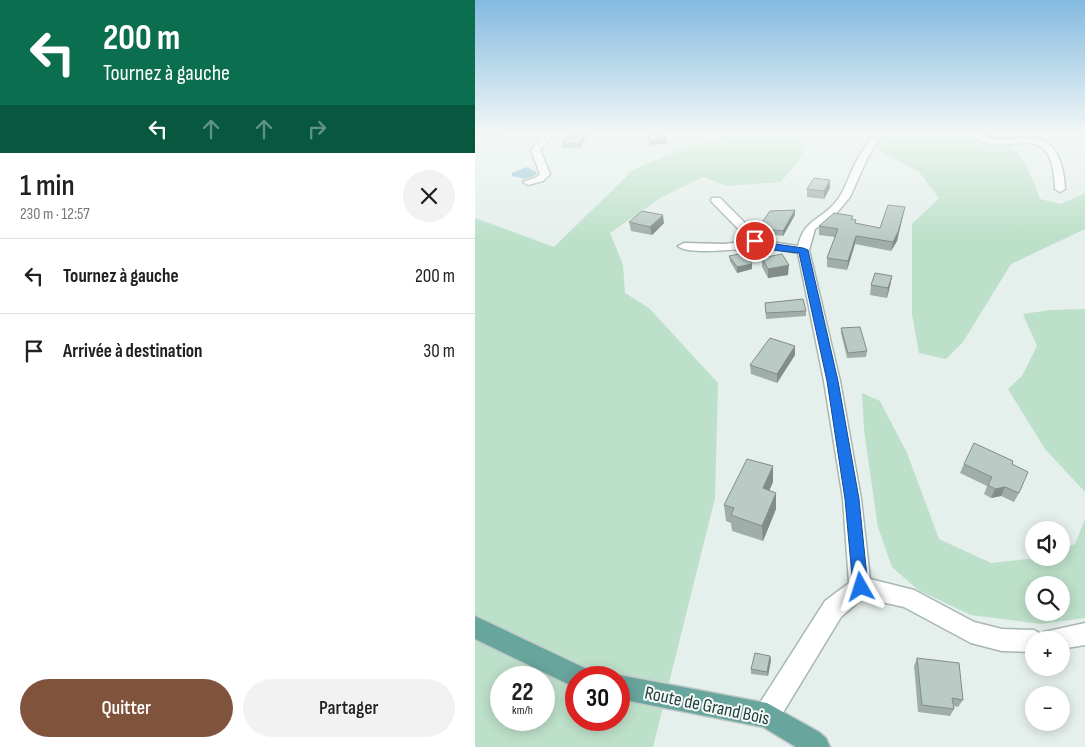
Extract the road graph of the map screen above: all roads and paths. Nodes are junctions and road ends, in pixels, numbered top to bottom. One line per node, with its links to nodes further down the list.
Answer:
1 (543, 168): 4 (street)
2 (857, 168): 9 (street)
3 (1058, 168): 5 (street)
4 (528, 182)
5 (1060, 189)
6 (716, 200): 7 (street)
7 (760, 244): 8 (street); 9 (street)
8 (684, 246)
9 (803, 250): 10 (street)
10 (861, 587): 14 (street); 17 (street)
11 (475, 626): 15 (main road)
12 (1085, 634): 13 (street)
13 (1070, 637)
14 (1025, 641)
15 (565, 670)
16 (630, 689): 17 (main road, Route de Grand Bois)
17 (767, 715): 18 (main road, Route de Grand Bois)
18 (817, 747)

